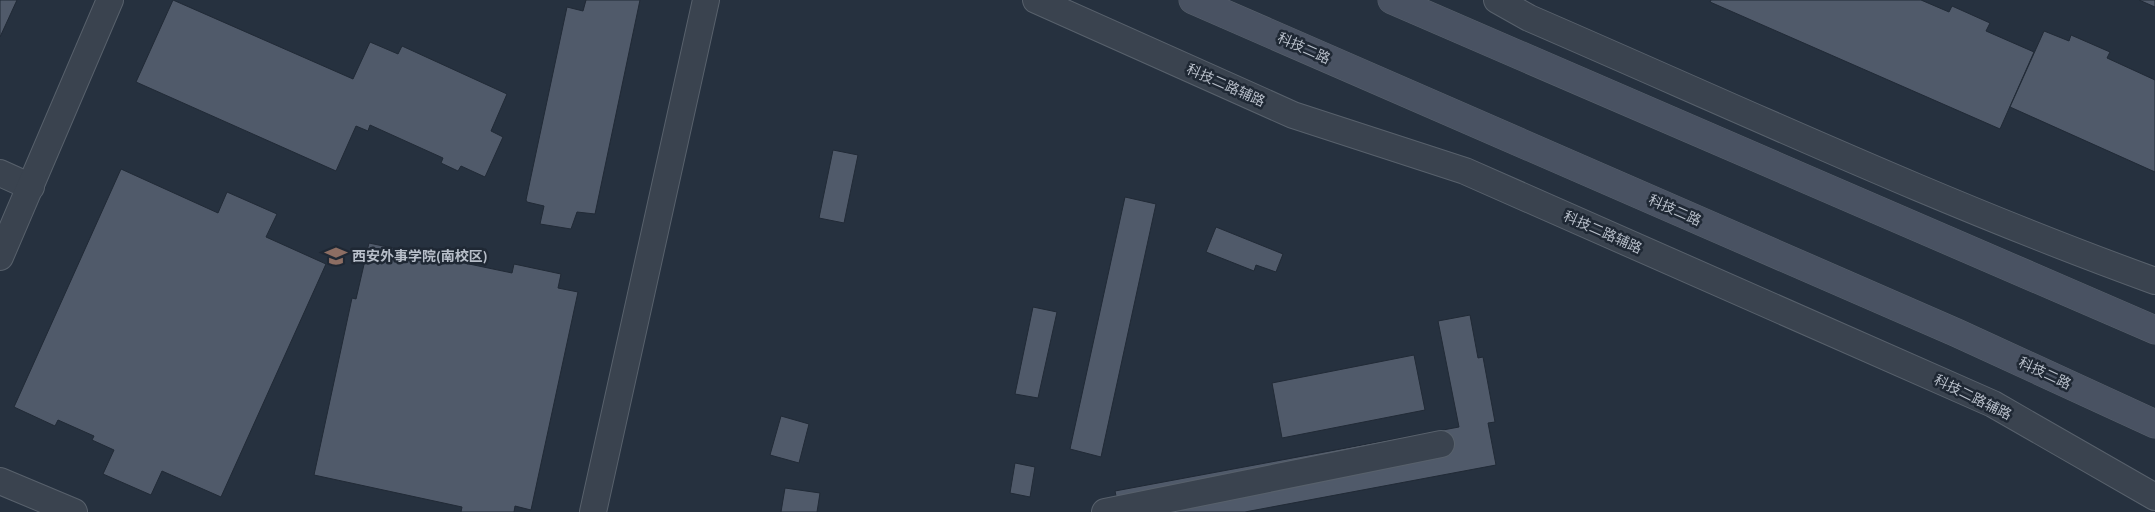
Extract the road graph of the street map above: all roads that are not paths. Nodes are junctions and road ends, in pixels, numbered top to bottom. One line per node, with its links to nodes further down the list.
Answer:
1 (110, 0): 8 (street)
2 (706, 0): 17 (street)
3 (1036, 0): 15 (street, 科技二路辅路)
4 (1193, 0): 12 (main road, 科技二路)
5 (1392, 0): 11 (main road)
6 (1497, 0): 10 (street)
7 (0, 173): 8 (street)
8 (31, 187): 9 (street)
9 (0, 257)
10 (2155, 280)
11 (2155, 330)
12 (2155, 424)
13 (1441, 444): 18 (street)
14 (0, 481): 16 (street)
15 (2155, 497)
16 (74, 512)
17 (593, 512)
18 (1105, 512)

